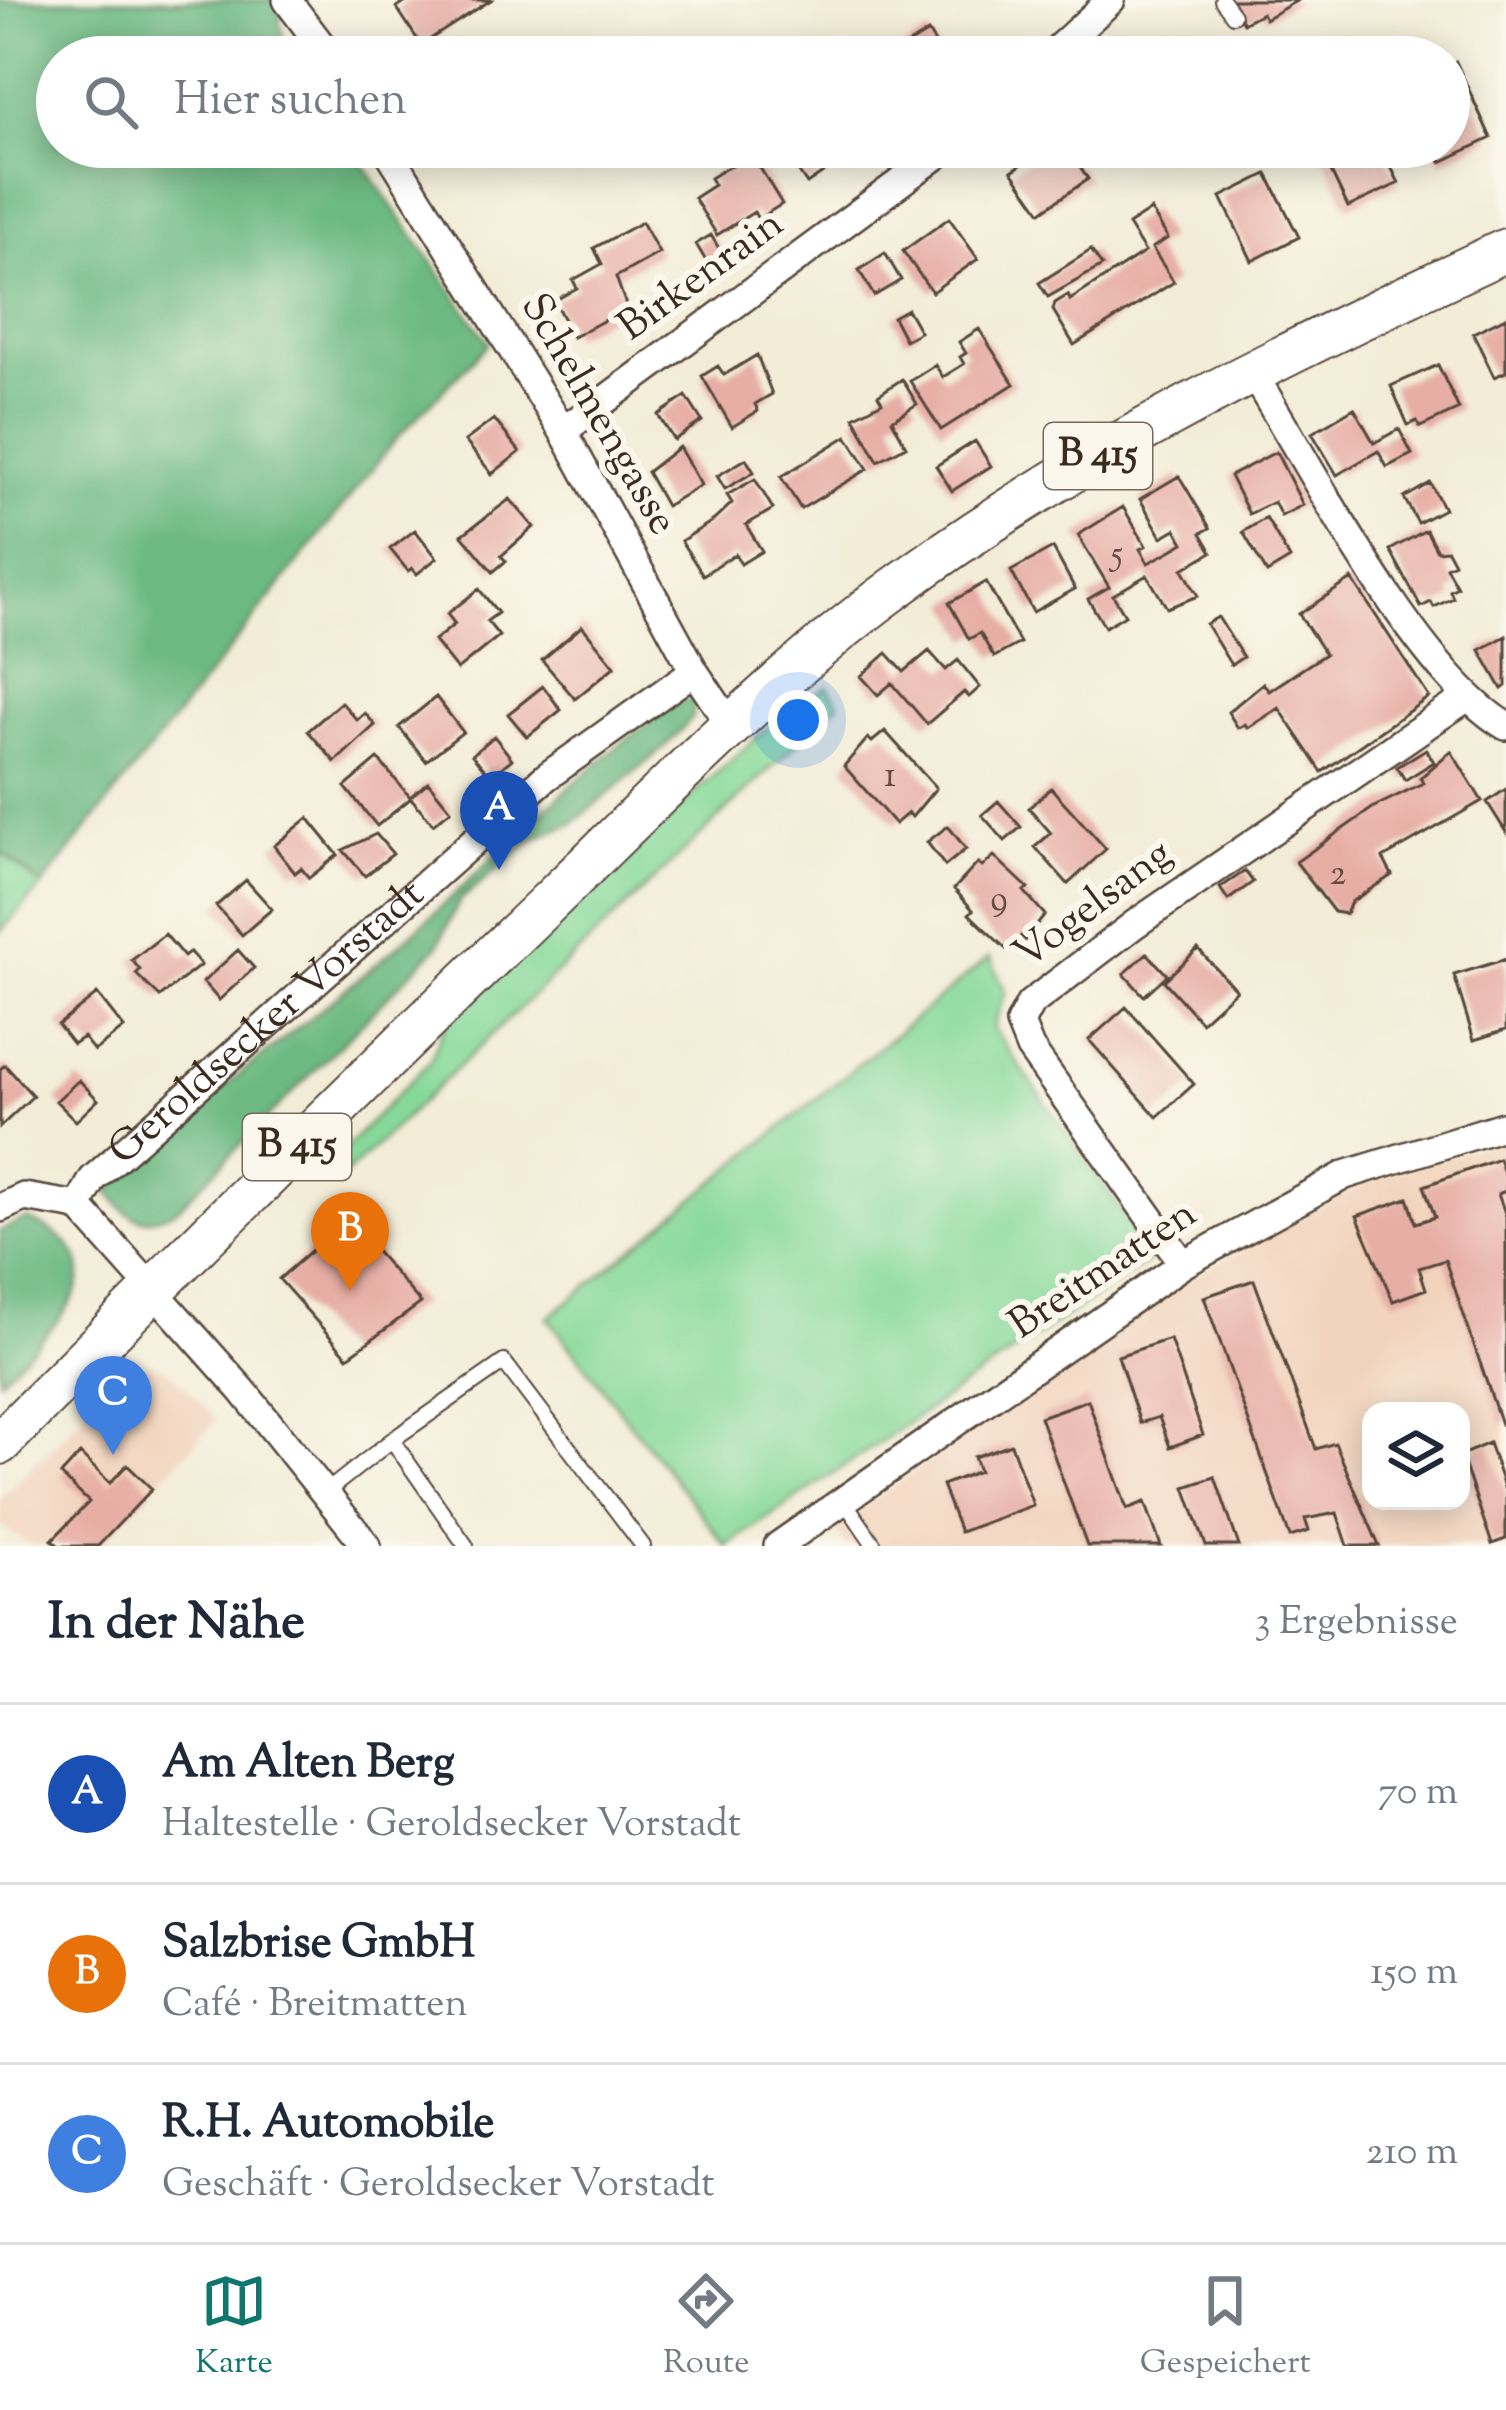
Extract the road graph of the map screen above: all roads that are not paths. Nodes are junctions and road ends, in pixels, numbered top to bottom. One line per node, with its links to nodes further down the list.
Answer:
1 (1111, 0): 6 (street)
2 (1222, 0): 4 (lane)
3 (304, 6): 5 (street)
4 (1232, 15)
5 (319, 36)
6 (1072, 36)
7 (399, 168): 11 (street, Schelmengasse)
8 (919, 168): 11 (street, Birkenrain)
9 (1506, 250): 10 (main road, B 415)
10 (1250, 370): 13 (street); 15 (main road, B 415)
11 (563, 431): 12 (street, Schelmengasse)
12 (694, 671): 15 (street, Schelmengasse); 17 (street, Geroldsecker Vorstadt)
13 (1466, 698): 14 (street); 19 (street, Vogelsang)
14 (1506, 726)
15 (731, 727): 20 (main road, B 415)
16 (1506, 1125): 19 (street, Breitmatten)
17 (78, 1206): 18 (street, Geroldsecker Vorstadt); 20 (street, Geroldsecker Vorstadt)
18 (0, 1208)
19 (1183, 1264): 24 (street, Breitmatten)
20 (154, 1288): 22 (main road, B 415); 23 (street)
21 (392, 1440): 23 (lane); 26 (lane); 27 (lane)
22 (0, 1443)
23 (326, 1492): 25 (street)
24 (844, 1502): 28 (street, Breitmatten); 29 (lane)
25 (367, 1546)
26 (466, 1546)
27 (643, 1546)
28 (778, 1546)
29 (875, 1546)

